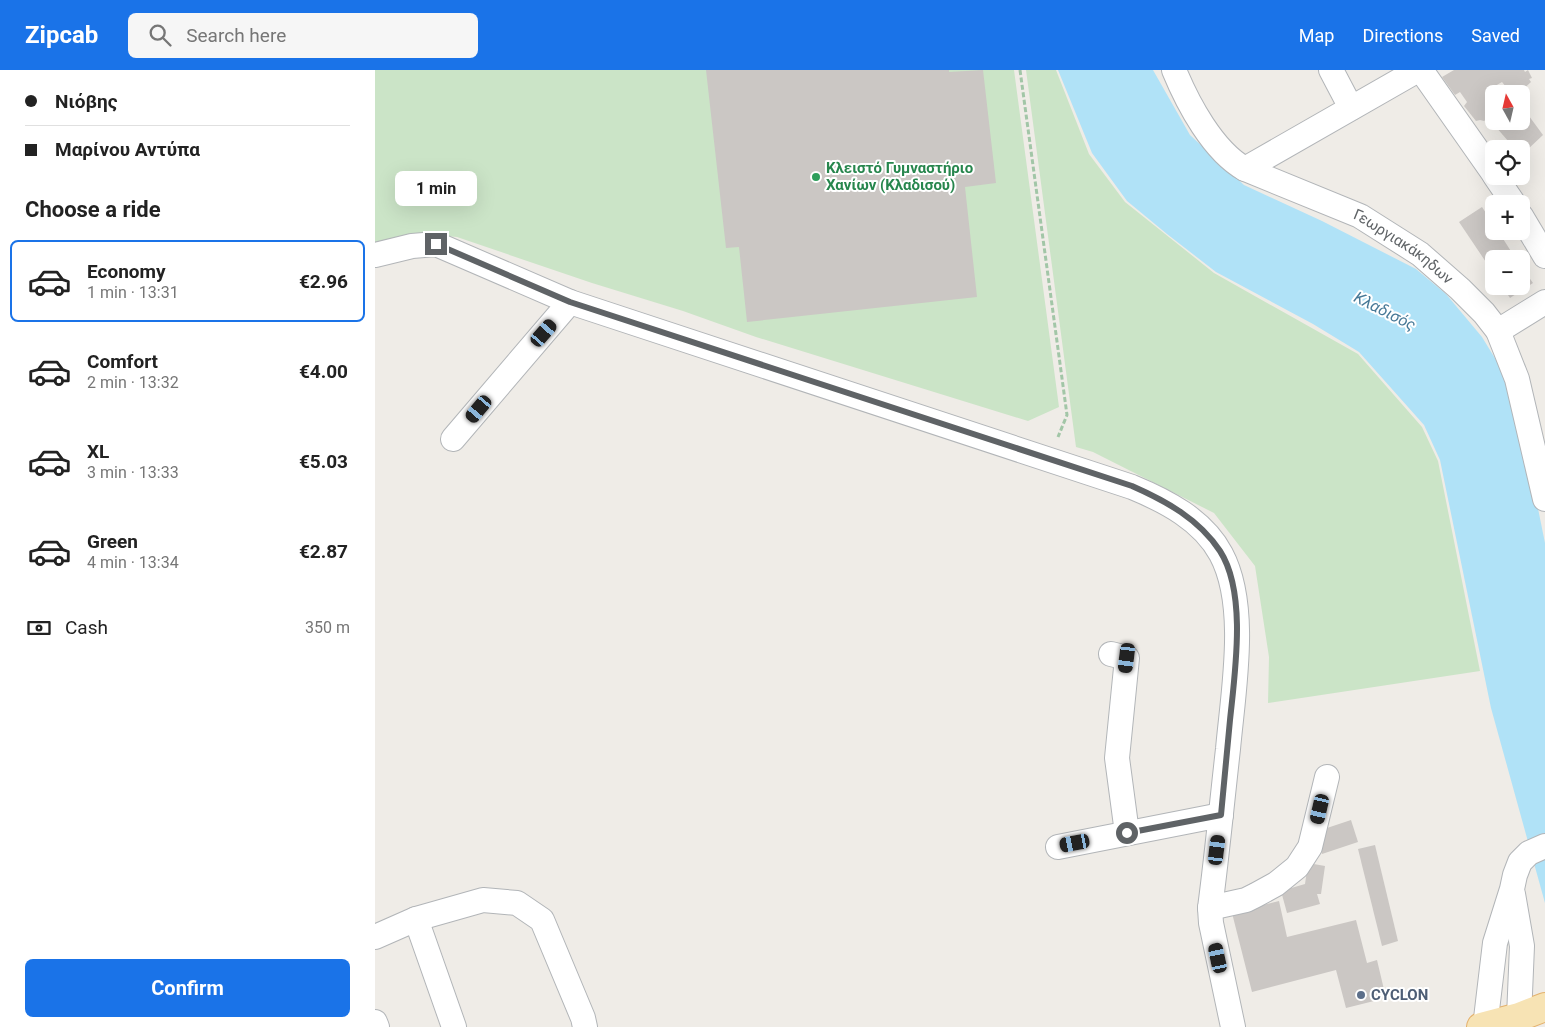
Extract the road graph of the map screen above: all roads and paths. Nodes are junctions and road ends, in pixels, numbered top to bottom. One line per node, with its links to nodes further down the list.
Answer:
1 (1020, 70): 15 (path)
2 (1174, 70): 7 (street, Γεωργιακάκηδων)
3 (1331, 70): 5 (street)
4 (1420, 70): 5 (street); 6 (street)
5 (1351, 108): 7 (street)
6 (1485, 162)
7 (1245, 169): 13 (street, Γεωργιακάκηδων)
8 (1530, 231): 10 (street)
9 (375, 255): 11 (street)
10 (1545, 256)
11 (570, 302): 14 (street); 15 (street)
12 (1545, 302): 13 (street)
13 (1498, 331): 16 (street, Γεωργιακάκηδων)
14 (453, 439)
15 (1049, 459): 19 (street)
16 (1545, 499)
17 (1111, 654): 20 (street)
18 (1327, 777): 24 (street)
19 (1221, 815): 20 (street); 24 (street)
20 (1127, 833): 21 (street)
21 (1058, 847)
22 (1537, 849): 23 (street)
23 (1512, 889): 29 (street); 34 (street)
24 (1209, 908): 33 (street)
25 (416, 919): 26 (street); 31 (street); 32 (street)
26 (377, 931)
27 (1545, 1007): 29 (main road)
28 (375, 1022): 30 (street)
29 (1520, 1022): 34 (main road)
30 (377, 1027)
31 (454, 1027)
32 (585, 1027)
33 (1233, 1027)
34 (1485, 1027)

